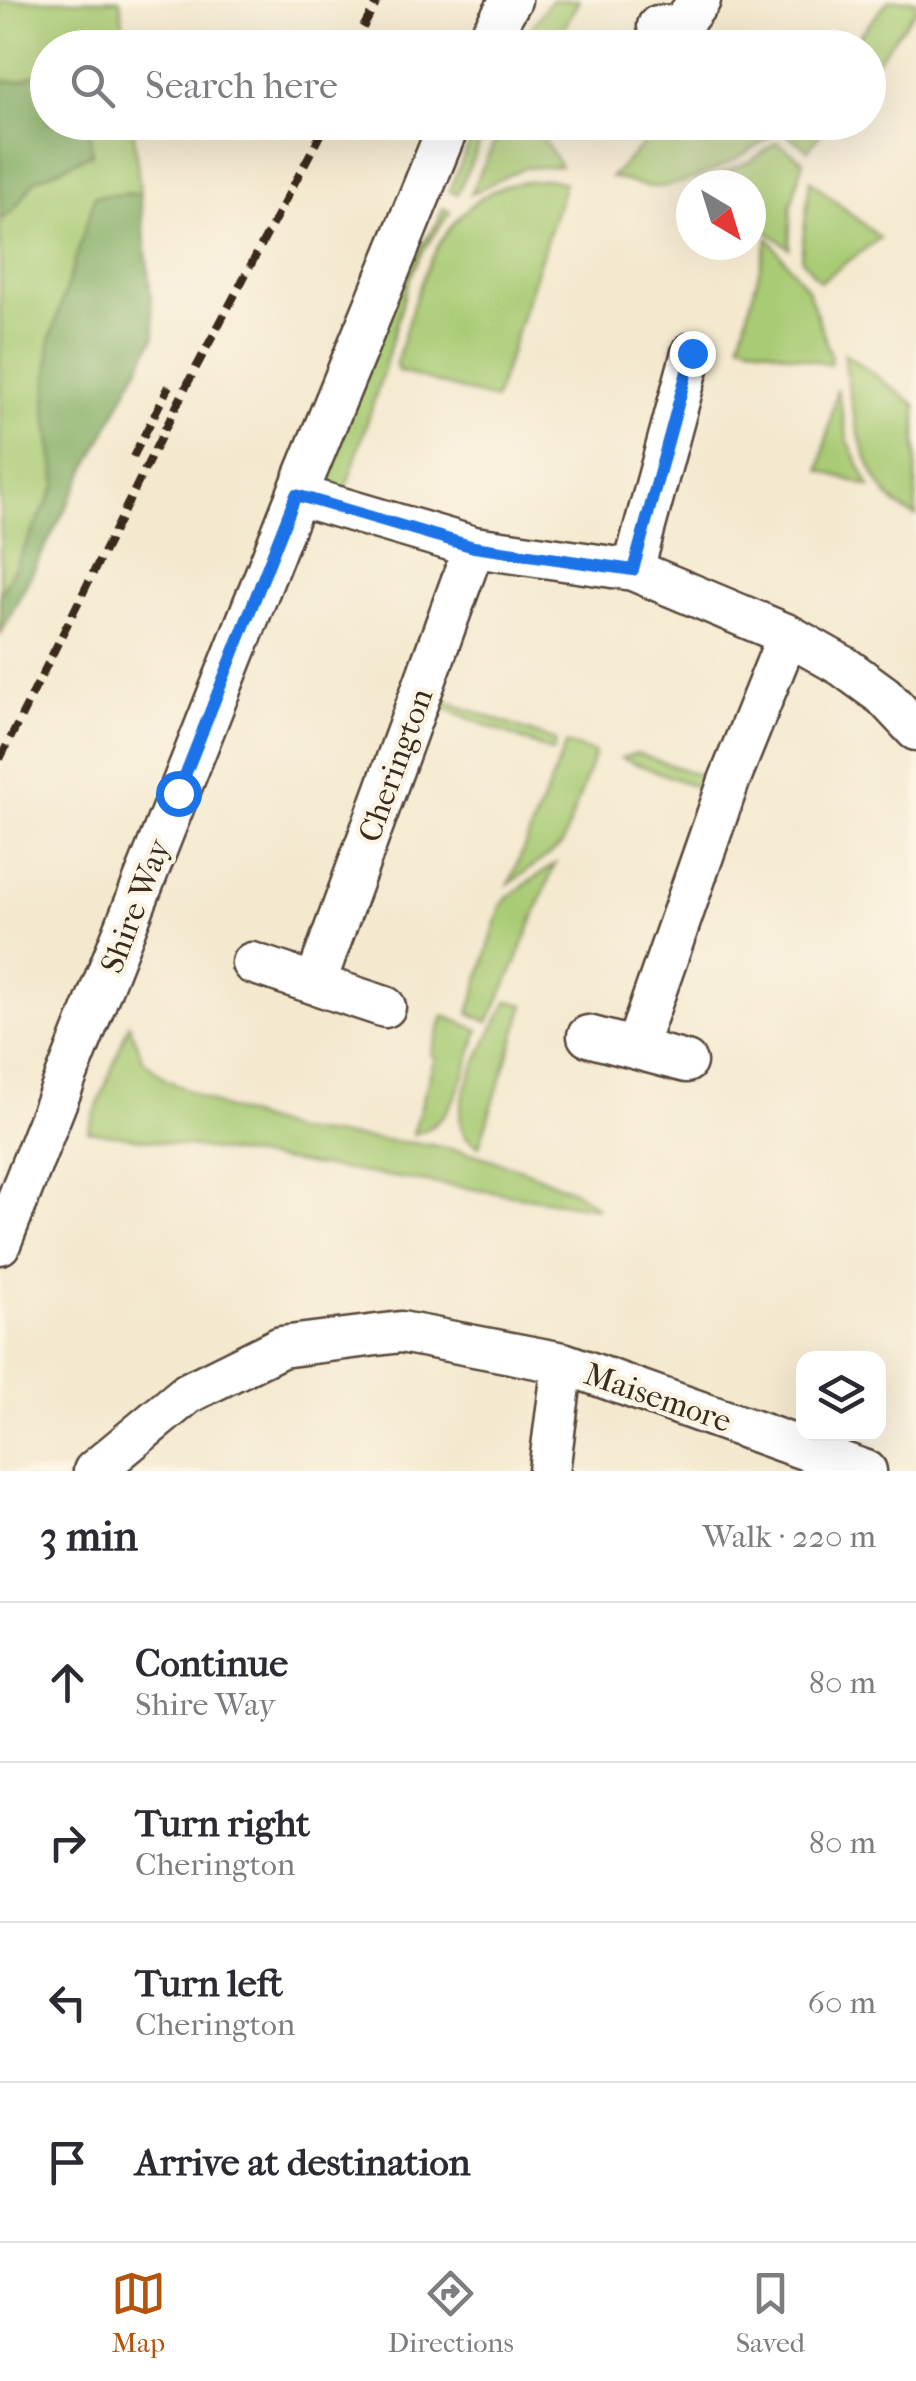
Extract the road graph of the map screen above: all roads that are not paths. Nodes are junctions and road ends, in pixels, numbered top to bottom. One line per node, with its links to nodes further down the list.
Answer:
1 (511, 0): 4 (street)
2 (700, 0): 3 (street)
3 (658, 26)
4 (494, 30)
5 (443, 140): 7 (street, Shire Way)
6 (692, 353): 9 (street)
7 (296, 495): 8 (street); 18 (street, Shire Way)
8 (474, 547): 9 (street); 13 (street, Cherington)
9 (633, 570): 10 (street)
10 (788, 635): 11 (street); 16 (street)
11 (916, 730)
12 (252, 963): 13 (street)
13 (315, 984): 14 (street)
14 (385, 1007)
15 (588, 1036): 16 (street)
16 (636, 1048): 17 (street)
17 (686, 1062)
18 (0, 1244)
19 (563, 1363): 20 (street, Maisemore); 21 (street, Maisemore); 22 (street, Maisemore)
20 (94, 1471)
21 (549, 1471)
22 (866, 1471)

